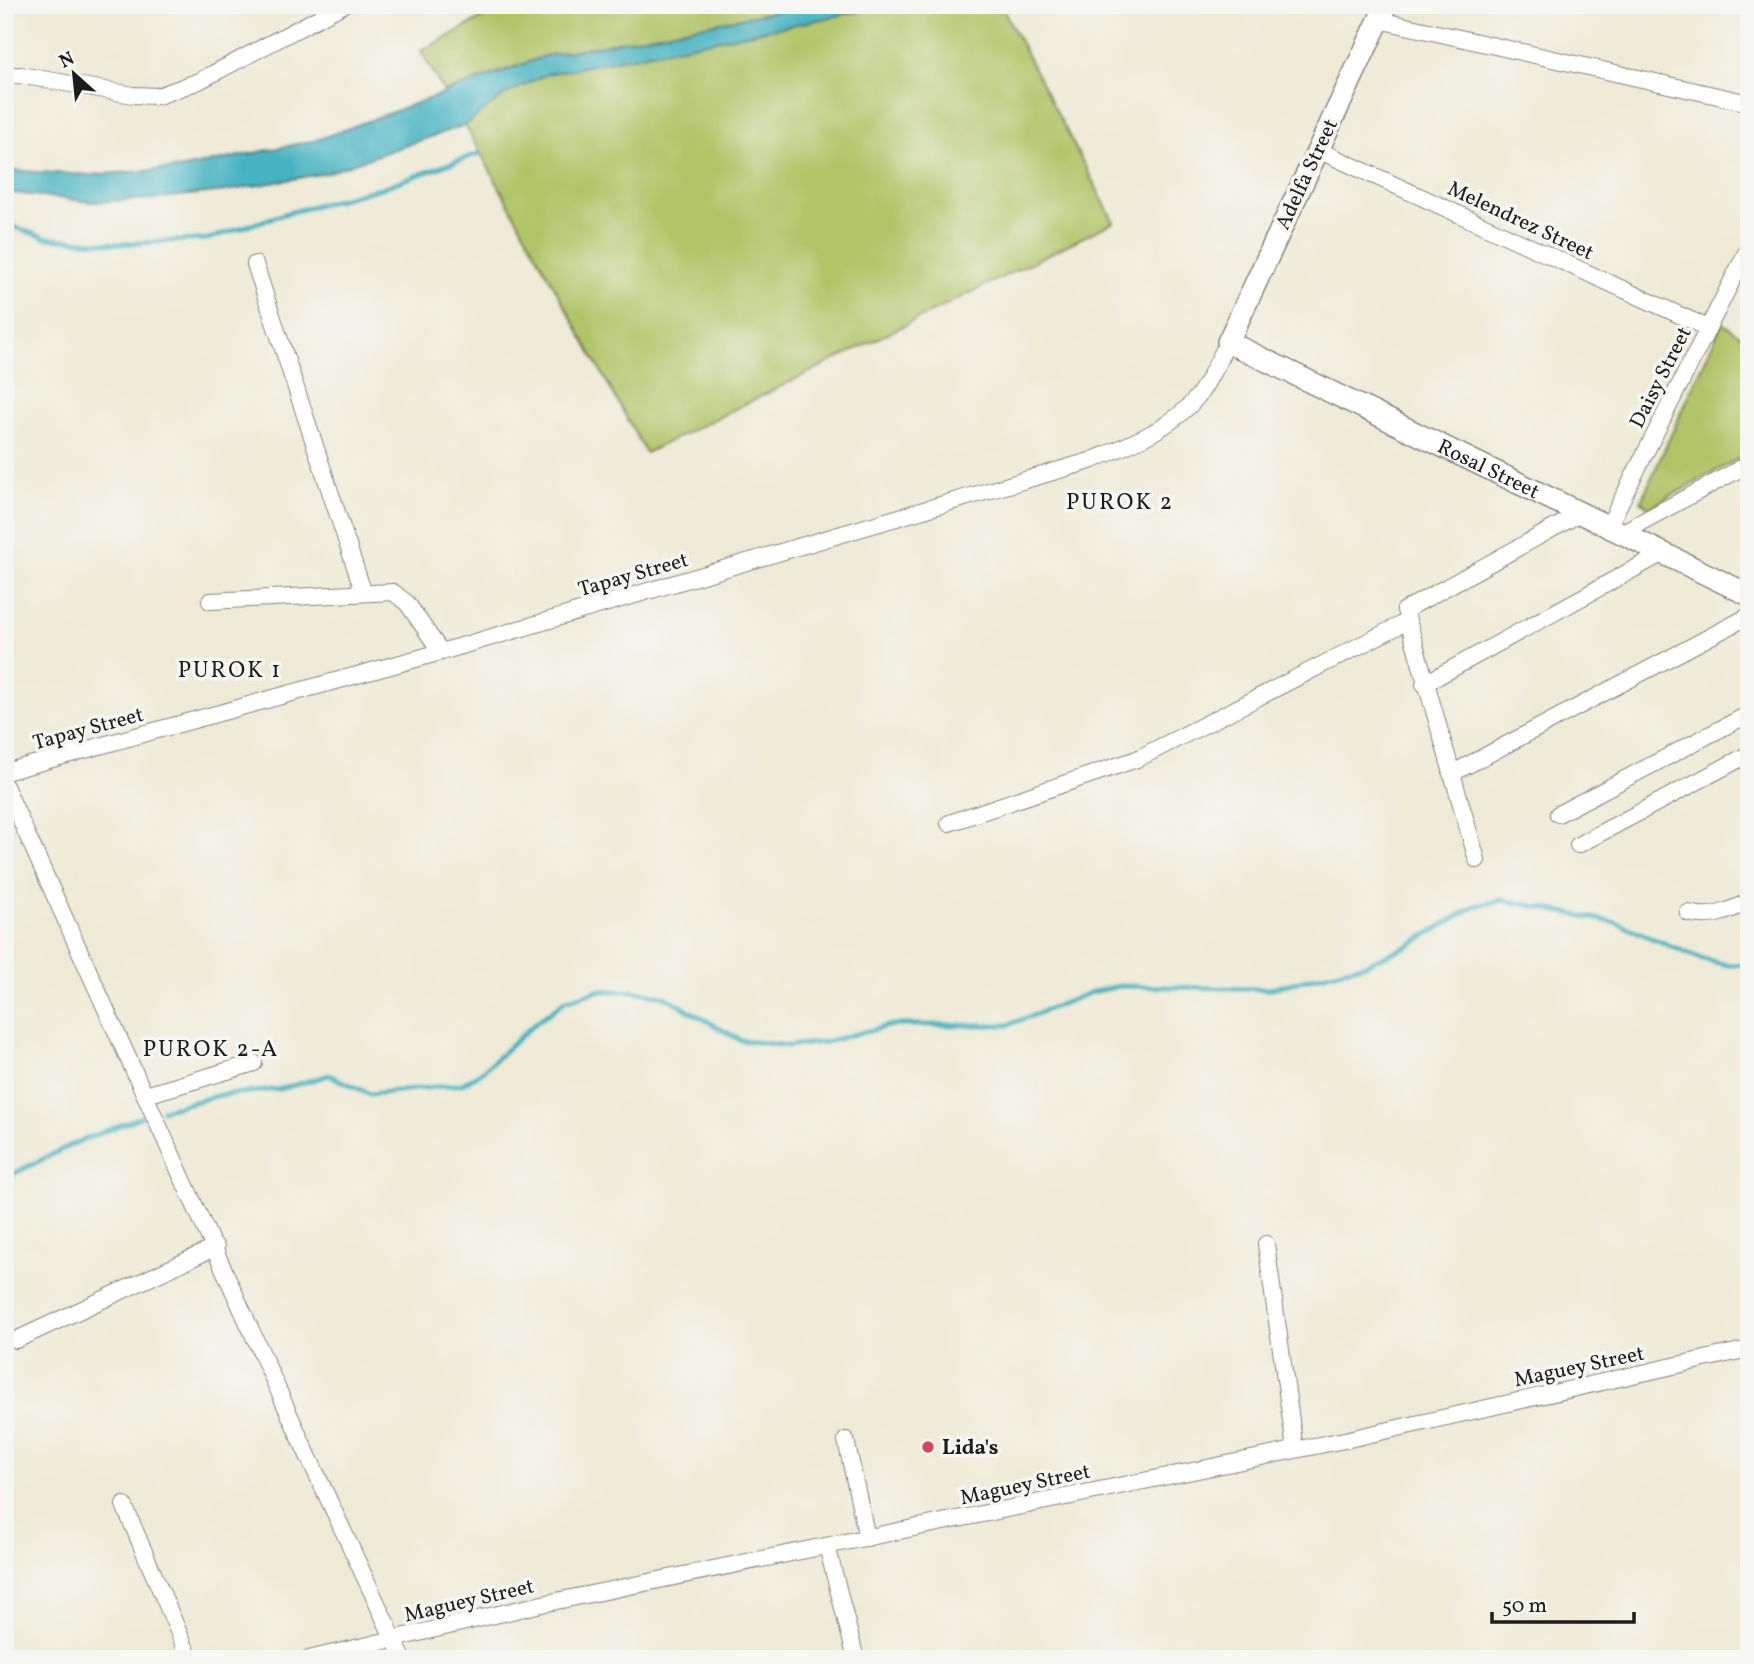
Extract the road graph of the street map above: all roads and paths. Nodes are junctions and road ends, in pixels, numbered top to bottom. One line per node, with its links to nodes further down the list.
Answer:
1 (343, 5): 3 (street)
2 (1383, 13): 4 (street); 5 (street, Adelfa Street)
3 (5, 76)
4 (1749, 103)
5 (1318, 150): 8 (street, Melendrez Street); 9 (street, Adelfa Street)
6 (1749, 247): 8 (street, Daisy Street)
7 (255, 264): 14 (street)
8 (1708, 328): 12 (street, Daisy Street)
9 (1228, 342): 11 (street, Rosal Street); 19 (street, Tapay Street)
10 (1749, 464): 12 (street)
11 (1581, 513): 12 (street, Rosal Street); 18 (street)
12 (1615, 530): 13 (street, Rosal Street)
13 (1663, 553): 15 (street, Rosal Street); 20 (street)
14 (363, 591): 16 (street); 19 (street)
15 (1749, 595)
16 (210, 601)
17 (1749, 616): 24 (street)
18 (1406, 622): 20 (street); 27 (street)
19 (440, 652): 23 (street, Tapay Street)
20 (1424, 684): 24 (street)
21 (1749, 714): 26 (street)
22 (1749, 754): 28 (street)
23 (5, 772)
24 (1451, 774): 29 (street)
25 (5, 786): 33 (street)
26 (1558, 814)
27 (949, 823)
28 (1578, 845)
29 (1477, 860)
30 (1749, 901): 31 (street)
31 (1688, 913)
32 (254, 1063): 33 (street)
33 (146, 1095): 35 (street)
34 (1266, 1244): 39 (street)
35 (216, 1247): 36 (street); 43 (street)
36 (16, 1340)
37 (1749, 1349): 39 (street, Maguey Street)
38 (846, 1440): 41 (street)
39 (1295, 1450): 41 (street, Maguey Street)
40 (124, 1505): 44 (street)
41 (867, 1538): 42 (street, Maguey Street)
42 (827, 1546): 43 (street, Maguey Street); 47 (street)
43 (395, 1640): 45 (street, Maguey Street); 46 (street)
44 (190, 1659)
45 (309, 1659)
46 (403, 1659)
47 (856, 1659)

